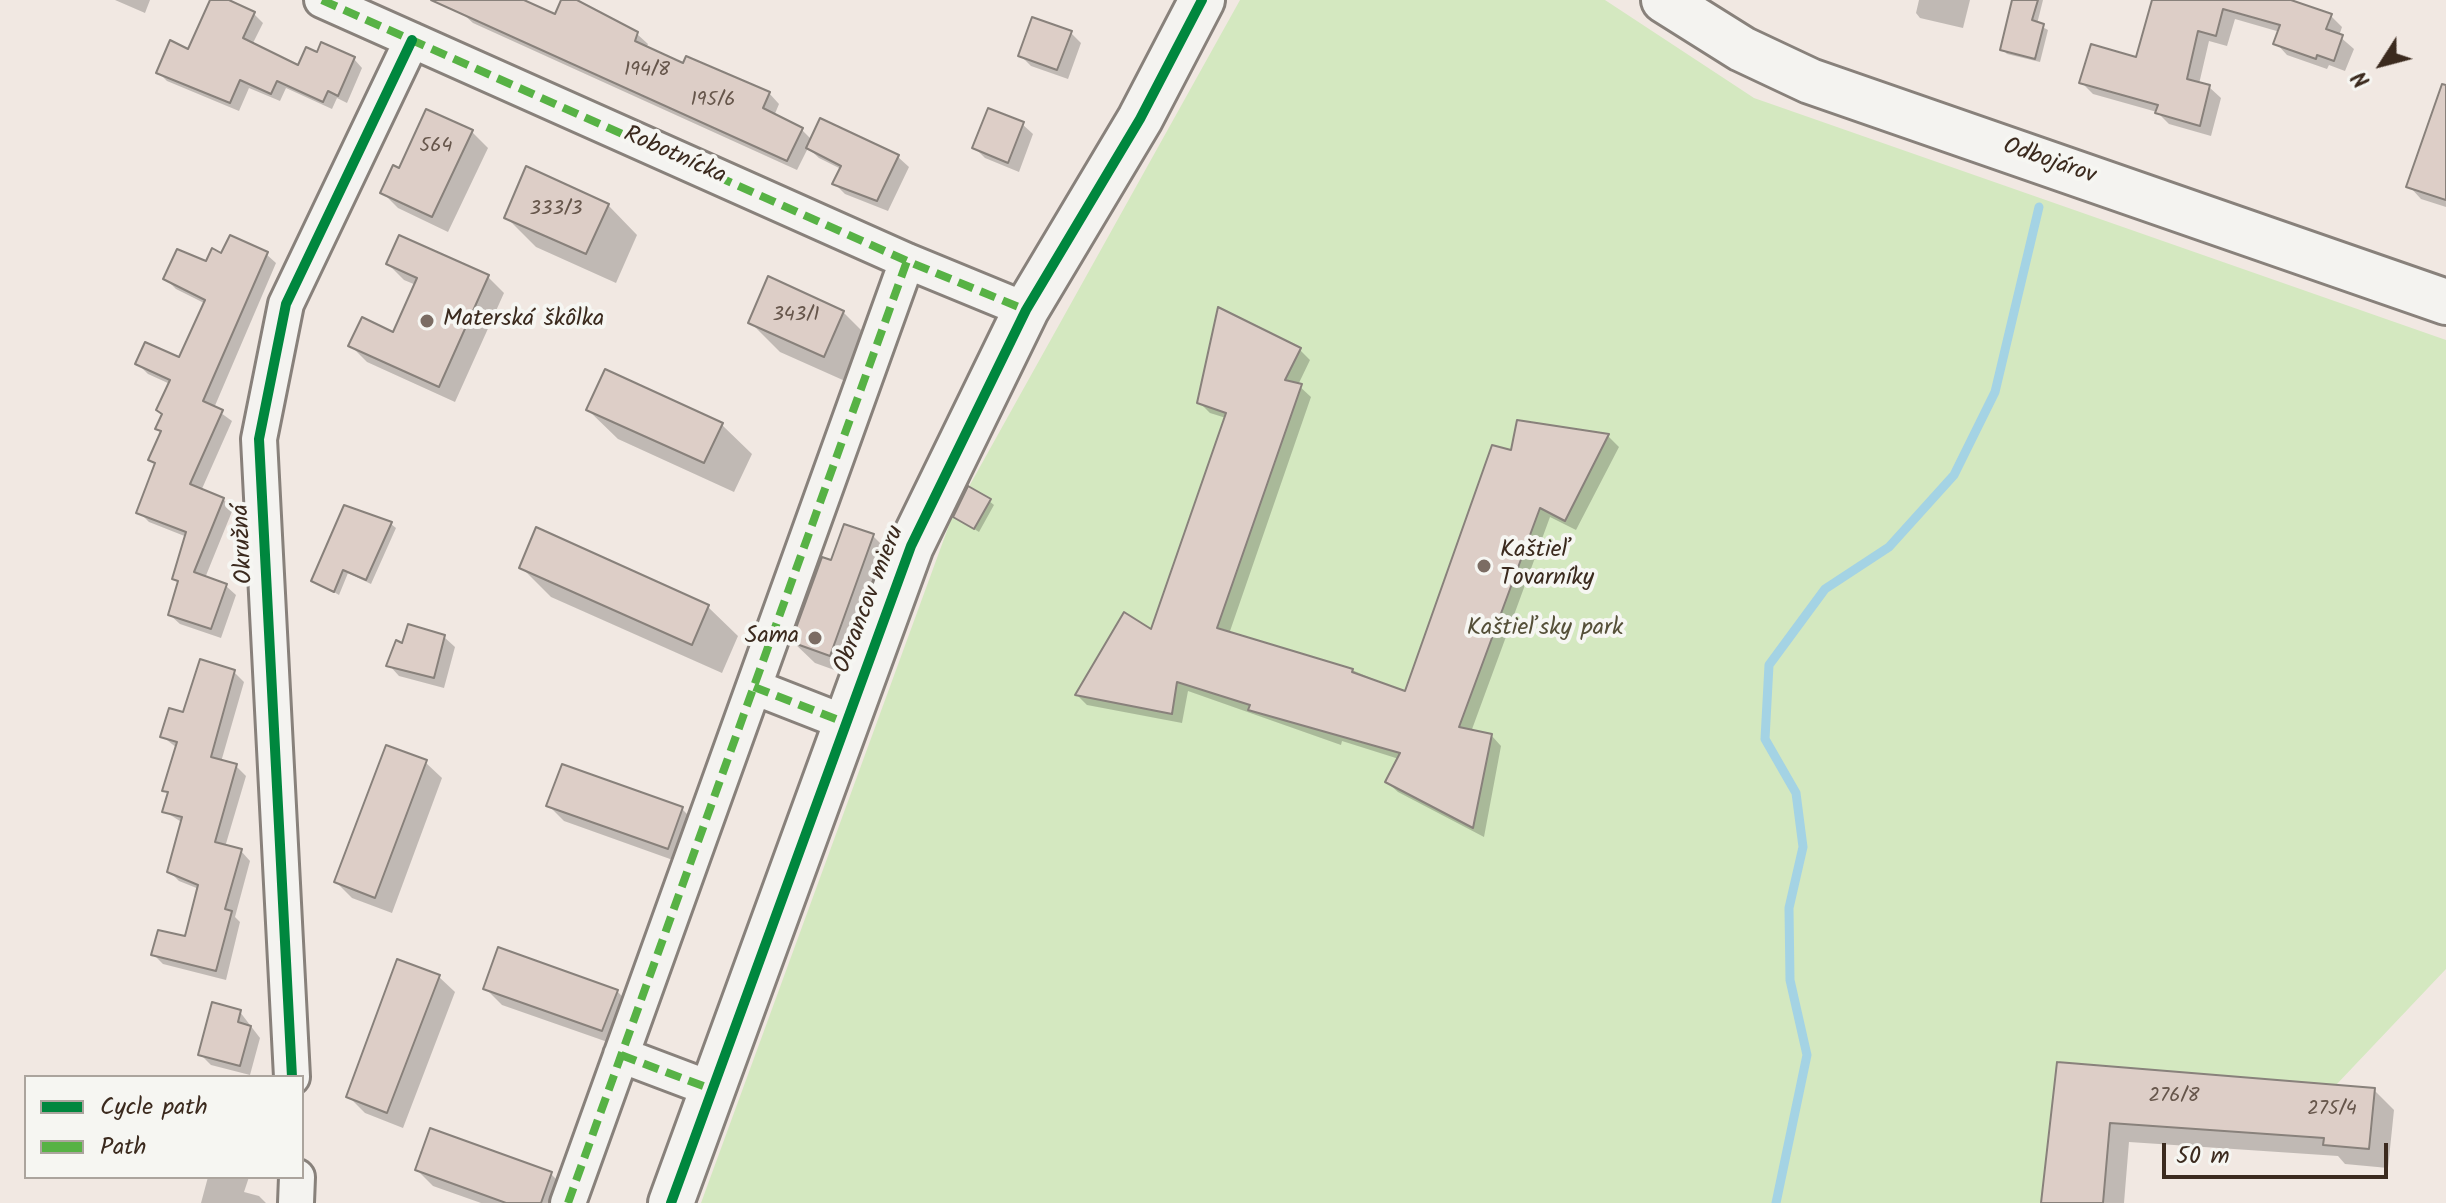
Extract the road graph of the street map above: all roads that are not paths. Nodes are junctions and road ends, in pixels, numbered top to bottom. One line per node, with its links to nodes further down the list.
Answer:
1 (322, 0): 4 (street, Robotnícka)
2 (1202, 0): 7 (street, Obrancov mieru)
3 (1664, 0): 6 (street, Odbojárov)
4 (412, 40): 5 (street, Robotnícka); 11 (street, Okružná)
5 (907, 261): 7 (street, Robotnícka); 8 (street)
6 (2446, 302)
7 (1026, 310): 9 (street, Obrancov mieru)
8 (754, 687): 9 (street); 10 (street)
9 (846, 723): 12 (street, Obrancov mieru)
10 (621, 1055): 12 (street); 15 (street)
11 (292, 1075)
12 (711, 1089): 16 (street, Obrancov mieru)
13 (297, 1179): 14 (street)
14 (296, 1203)
15 (568, 1203)
16 (671, 1203)

